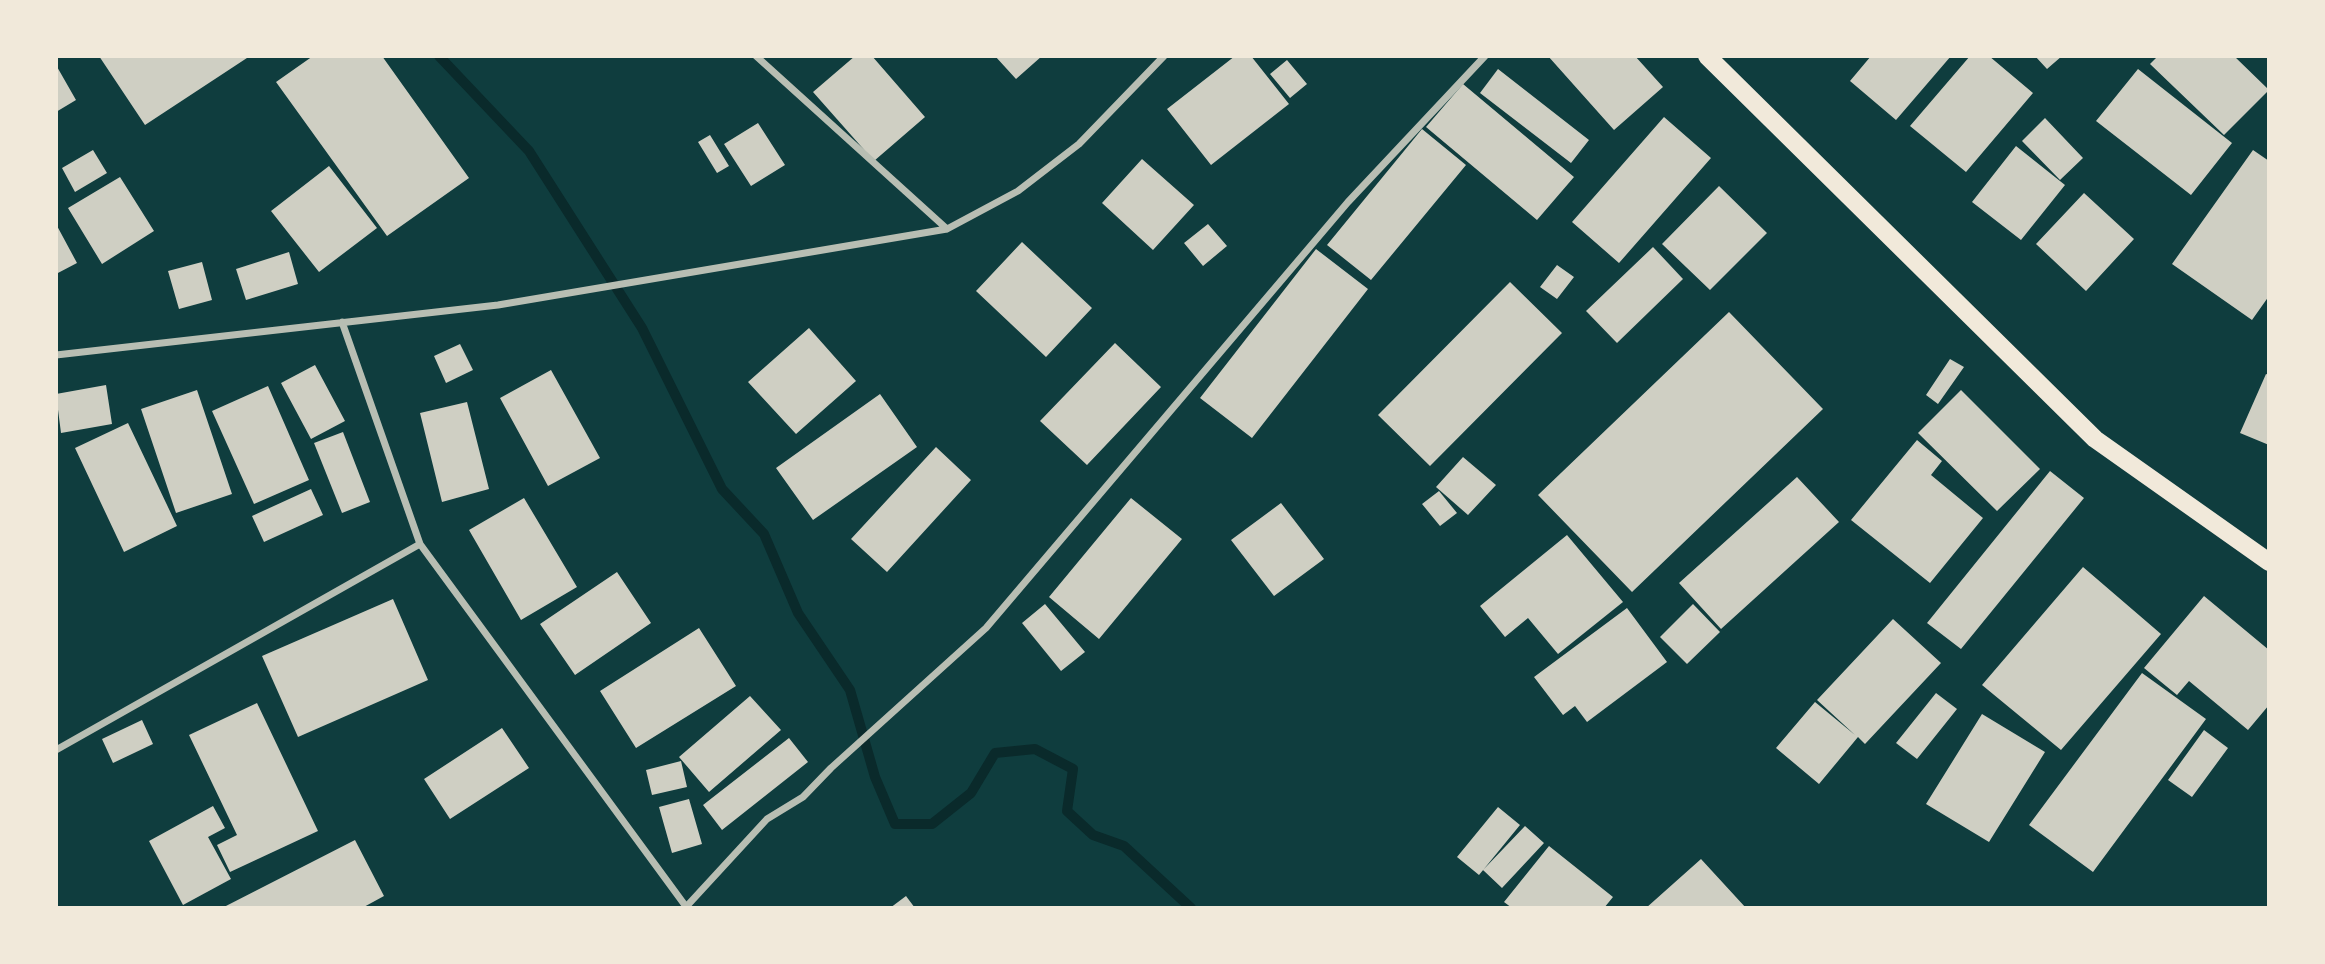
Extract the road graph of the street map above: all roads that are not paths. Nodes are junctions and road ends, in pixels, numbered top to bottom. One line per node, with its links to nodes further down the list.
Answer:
1 (756, 56): 5 (street)
2 (1164, 56): 5 (street)
3 (1485, 56): 11 (street)
4 (1707, 56): 9 (main road)
5 (947, 229): 6 (street)
6 (342, 322): 7 (street); 8 (street)
7 (56, 355)
8 (420, 544): 10 (street); 11 (street)
9 (2269, 562)
10 (56, 750)
11 (687, 908)

